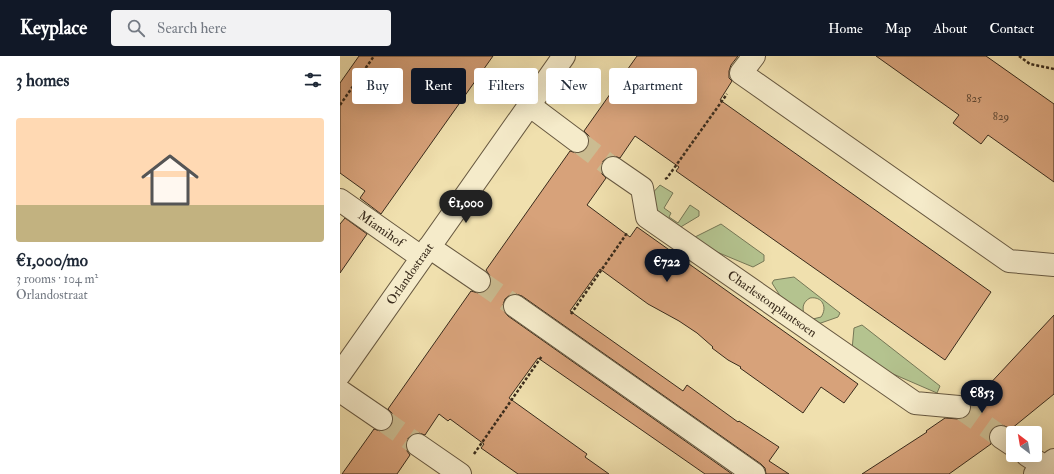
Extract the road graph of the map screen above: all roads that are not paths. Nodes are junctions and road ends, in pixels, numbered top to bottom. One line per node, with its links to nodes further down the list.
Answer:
1 (564, 56): 3 (street, Orlandostraat)
2 (754, 56): 8 (street)
3 (529, 105): 4 (street); 7 (street, Orlandostraat)
4 (576, 141)
5 (613, 168): 13 (street, Charlestonplantsoen)
6 (340, 200): 7 (street, Miamihof)
7 (425, 252): 9 (street, Miamihof); 11 (street, Orlandostraat)
8 (1054, 265)
9 (479, 281)
10 (515, 306): 17 (street)
11 (340, 374)
12 (340, 391): 14 (street)
13 (958, 407)
14 (381, 419)
15 (418, 445): 16 (street)
16 (460, 474)
17 (754, 474)

